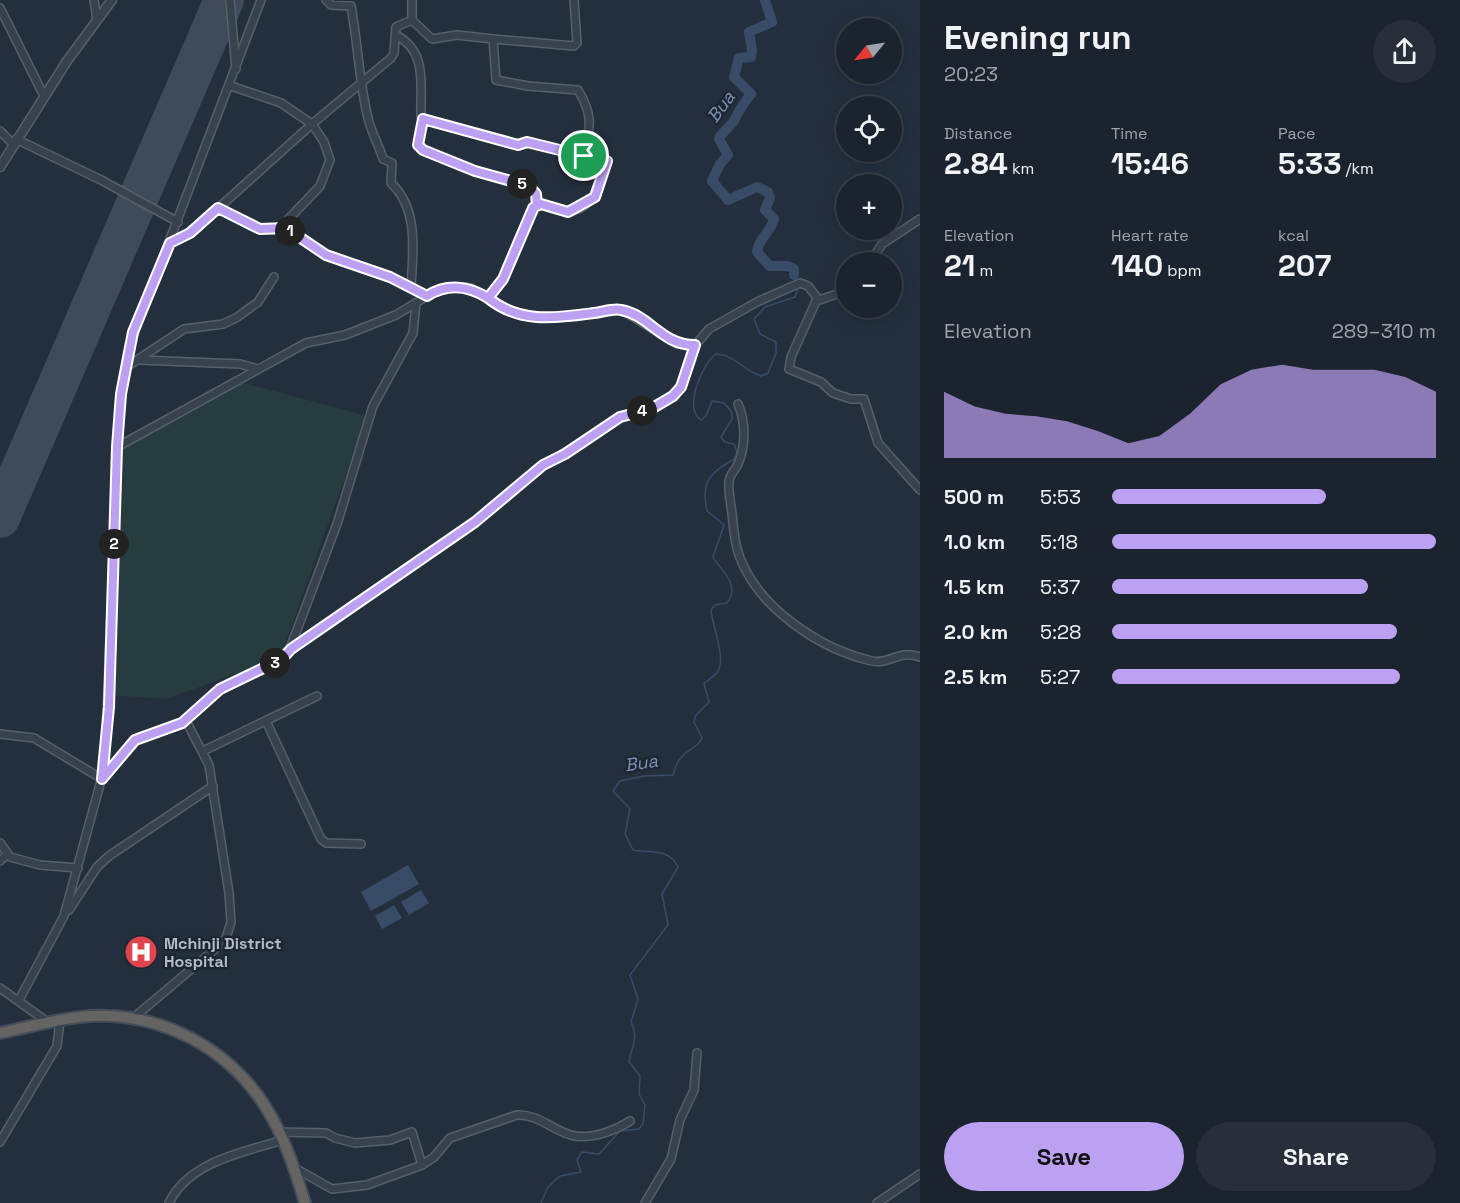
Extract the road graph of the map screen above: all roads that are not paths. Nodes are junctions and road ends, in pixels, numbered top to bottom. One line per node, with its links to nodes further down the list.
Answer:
1 (94, 0): 9 (street)
2 (112, 0): 9 (street)
3 (230, 0): 13 (street)
4 (261, 0): 13 (street)
5 (326, 0): 14 (street)
6 (412, 0): 10 (street)
7 (574, 0): 12 (street)
8 (0, 8): 16 (street)
9 (97, 20): 16 (street)
10 (411, 20): 11 (street); 12 (street)
11 (396, 35): 14 (street); 17 (street)
12 (493, 39): 21 (street)
13 (236, 71): 15 (street)
14 (363, 80): 18 (street); 31 (street)
15 (231, 86): 18 (street); 26 (street)
16 (44, 96): 20 (street)
17 (423, 119): 21 (street); 23 (street)
18 (312, 124): 24 (street); 27 (street)
19 (0, 131): 20 (street)
20 (15, 142): 22 (street); 26 (street)
21 (584, 156): 23 (street)
22 (0, 167)
23 (537, 205): 34 (street)
24 (218, 208): 27 (street); 28 (street)
25 (920, 219): 29 (street)
26 (178, 222): 28 (street)
27 (281, 227): 31 (street)
28 (170, 243): 39 (street)
29 (877, 252)
30 (274, 277): 38 (street)
31 (411, 287): 33 (street)
32 (836, 294): 35 (street)
33 (427, 296): 34 (street); 36 (street)
34 (488, 298): 37 (street)
35 (817, 299): 37 (street); 43 (street)
36 (416, 303): 40 (street); 44 (street)
37 (695, 345): 44 (street)
38 (140, 360): 39 (street); 40 (street)
39 (125, 368): 42 (street)
40 (258, 369): 42 (street)
41 (738, 405): 45 (street)
42 (117, 447): 51 (street)
43 (920, 490)
44 (290, 651): 47 (street)
45 (920, 657)
46 (317, 696): 48 (street)
47 (186, 721): 50 (street); 51 (street)
48 (266, 721): 50 (street); 54 (street)
49 (0, 734): 51 (street)
50 (203, 751): 52 (street)
51 (102, 779): 57 (street)
52 (213, 786): 58 (street); 61 (street)
53 (0, 843): 55 (street)
54 (361, 844)
55 (6, 855): 56 (street); 57 (street)
56 (0, 861)
57 (78, 868): 58 (street)
58 (64, 916): 60 (street)
59 (0, 988): 60 (street)
60 (19, 1000): 62 (street)
61 (132, 1019): 62 (highway); 66 (highway)
62 (55, 1022): 63 (highway); 67 (street)
63 (0, 1033)
64 (697, 1053): 73 (street)
65 (630, 1122): 68 (street)
66 (281, 1136): 68 (street); 69 (highway); 71 (street)
67 (0, 1142)
68 (422, 1165): 69 (street)
69 (293, 1167): 72 (highway)
70 (920, 1174): 74 (street)
71 (169, 1203)
72 (306, 1203)
73 (645, 1203)
74 (878, 1203)

